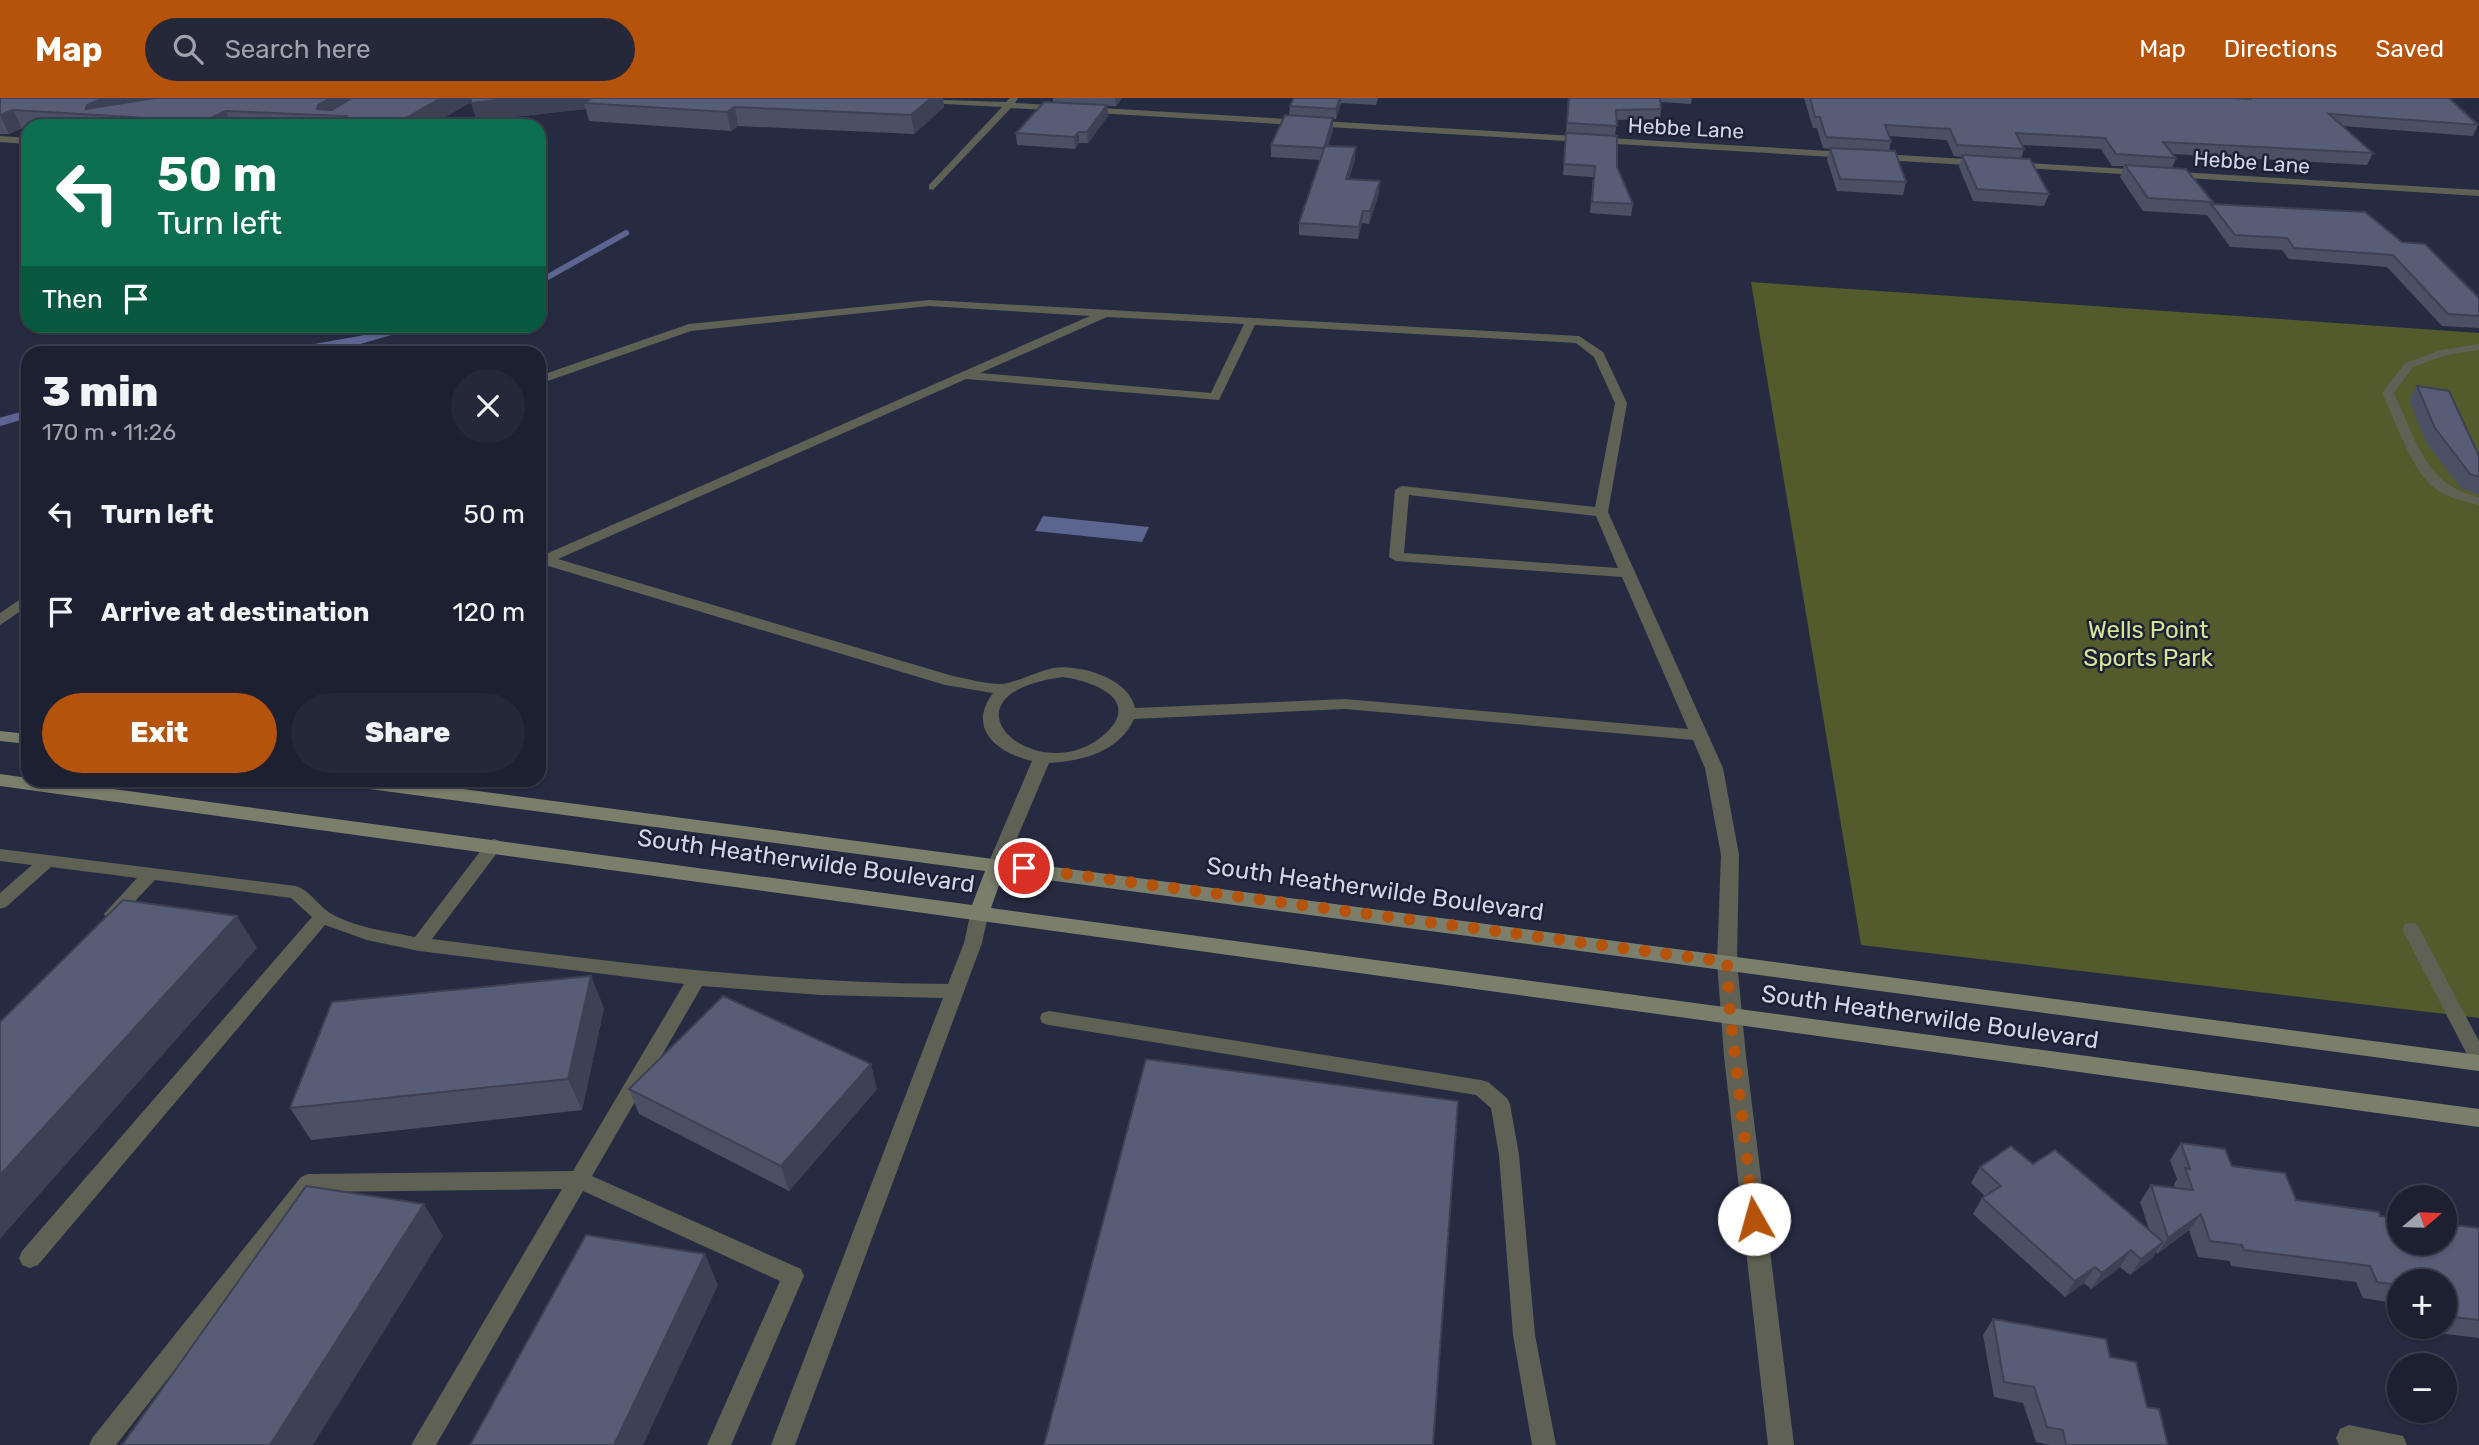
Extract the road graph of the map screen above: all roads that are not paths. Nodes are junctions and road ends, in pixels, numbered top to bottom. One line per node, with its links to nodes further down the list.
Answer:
1 (890, 98): 2 (street, Hebbe Lane)
2 (1011, 101): 5 (street, Hebbe Lane); 7 (street)
3 (0, 139): 4 (lane)
4 (21, 140)
5 (1993, 164)
6 (2007, 164): 8 (street, Hebbe Lane)
7 (933, 187)
8 (2479, 193)
9 (1105, 313): 10 (street); 12 (street); 13 (street)
10 (1251, 321): 12 (street); 15 (street)
11 (2479, 346): 14 (lane)
12 (961, 375): 16 (street)
13 (546, 378)
14 (2479, 500)
15 (1601, 512): 18 (street); 18 (street)
16 (546, 559)
17 (546, 562): 21 (street)
18 (1628, 573): 23 (street)
19 (21, 604): 20 (street)
20 (0, 620)
21 (1006, 690): 22 (street); 26 (street)
22 (1126, 715): 23 (street); 26 (street)
23 (1700, 735): 42 (street)
24 (0, 736): 25 (main road)
25 (21, 739)
26 (1043, 756): 34 (street)
27 (0, 780): 28 (main road, South Heatherwilde Boulevard)
28 (21, 783)
29 (53, 787): 31 (main road, South Heatherwilde Boulevard)
30 (400, 787): 34 (main road, South Heatherwilde Boulevard)
31 (494, 845): 37 (main road, South Heatherwilde Boulevard); 41 (lane)
32 (0, 855): 33 (lane)
33 (46, 862): 35 (lane); 36 (lane)
34 (996, 864): 37 (main road); 42 (main road, South Heatherwilde Boulevard)
35 (150, 876): 38 (lane); 39 (lane)
36 (0, 903)
37 (981, 911): 44 (lane); 45 (main road, South Heatherwilde Boulevard)
38 (322, 917): 41 (lane); 50 (lane)
39 (103, 924)
40 (2411, 929): 47 (lane)
41 (419, 944): 43 (lane)
42 (1727, 962): 45 (street); 47 (main road, South Heatherwilde Boulevard)
43 (696, 980): 44 (lane); 49 (lane)
44 (954, 991): 54 (lane)
45 (1730, 1014): 48 (main road, South Heatherwilde Boulevard); 56 (street)
46 (1049, 1018): 55 (lane)
47 (2479, 1061)
48 (2479, 1118)
49 (579, 1180): 51 (lane); 52 (lane); 53 (lane)
50 (30, 1258)
51 (101, 1445)
52 (423, 1445)
53 (719, 1445)
54 (783, 1445)
55 (1544, 1445)
56 (1782, 1445)
57 (2352, 1445): 58 (street)
58 (2394, 1445)

